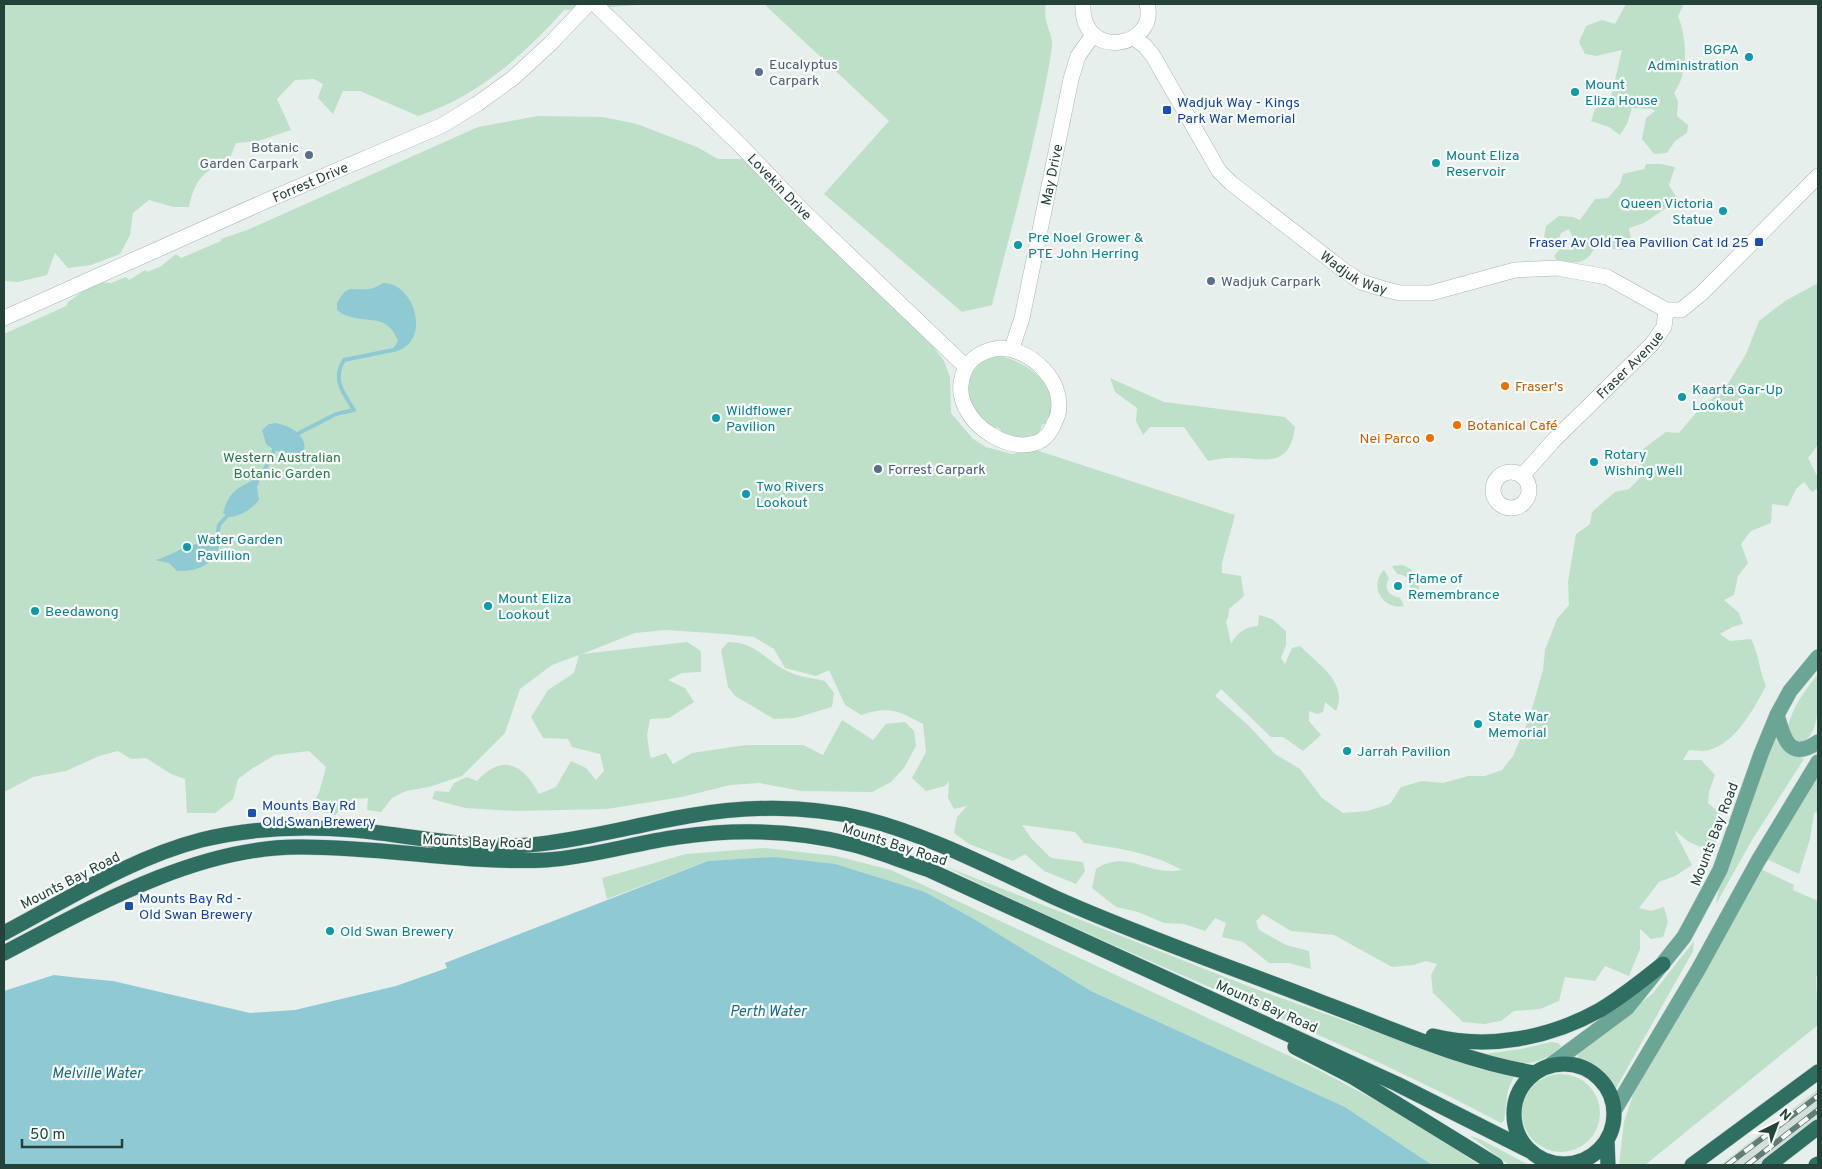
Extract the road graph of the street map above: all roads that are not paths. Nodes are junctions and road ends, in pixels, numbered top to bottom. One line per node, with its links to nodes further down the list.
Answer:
1 (588, 4): 9 (street, Forrest Drive)
2 (595, 4): 11 (street, Lovekin Drive)
3 (1083, 4): 5 (street)
4 (1147, 4): 6 (street)
5 (1093, 35): 6 (street); 10 (street, May Drive)
6 (1134, 38): 8 (street, Wadjuk Way)
7 (1818, 176): 8 (street, Fraser Avenue)
8 (1666, 310): 12 (street, Fraser Avenue)
9 (4, 318)
10 (1012, 348): 11 (street); 11 (street)
11 (966, 367)
12 (1522, 476)
13 (1818, 657): 14 (main road, Mounts Bay Road)
14 (1777, 716): 15 (main road); 19 (main road, Mounts Bay Road)
15 (1818, 742)
16 (1818, 762): 25 (main road)
17 (4, 933): 21 (highway, Mounts Bay Road)
18 (4, 953): 20 (highway, Mounts Bay Road)
19 (1663, 964): 21 (highway); 22 (main road, Mounts Bay Road)
20 (1140, 967): 28 (highway, Mounts Bay Road); 29 (highway)
21 (1366, 1019): 24 (highway, Mounts Bay Road)
22 (1549, 1066): 24 (highway); 25 (highway)
23 (1818, 1072): 31 (highway)
24 (1535, 1073): 28 (highway)
25 (1614, 1111): 27 (highway)
26 (1818, 1127): 32 (highway)
27 (1607, 1140): 28 (highway); 30 (highway)
28 (1539, 1158)
29 (1496, 1165)
30 (1608, 1165)
31 (1692, 1165)
32 (1769, 1165)

